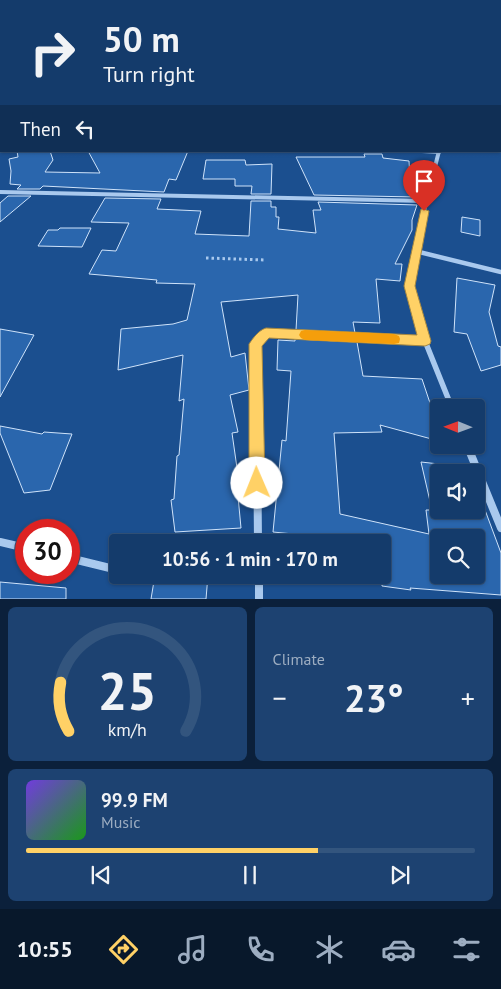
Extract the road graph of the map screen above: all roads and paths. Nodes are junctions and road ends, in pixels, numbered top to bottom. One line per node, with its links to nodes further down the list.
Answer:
1 (439, 152): 3 (street)
2 (0, 192): 3 (street)
3 (426, 200): 4 (street)
4 (415, 251): 7 (street); 8 (street)
5 (206, 258): 6 (path)
6 (265, 260)
7 (501, 272)
8 (425, 341): 9 (street); 12 (street)
9 (448, 399)
10 (471, 454): 11 (street)
11 (501, 528)
12 (258, 534)
13 (0, 542): 14 (street)
14 (15, 545)
15 (80, 561): 16 (street)
16 (109, 568)
17 (258, 584): 18 (street)
18 (259, 599)

